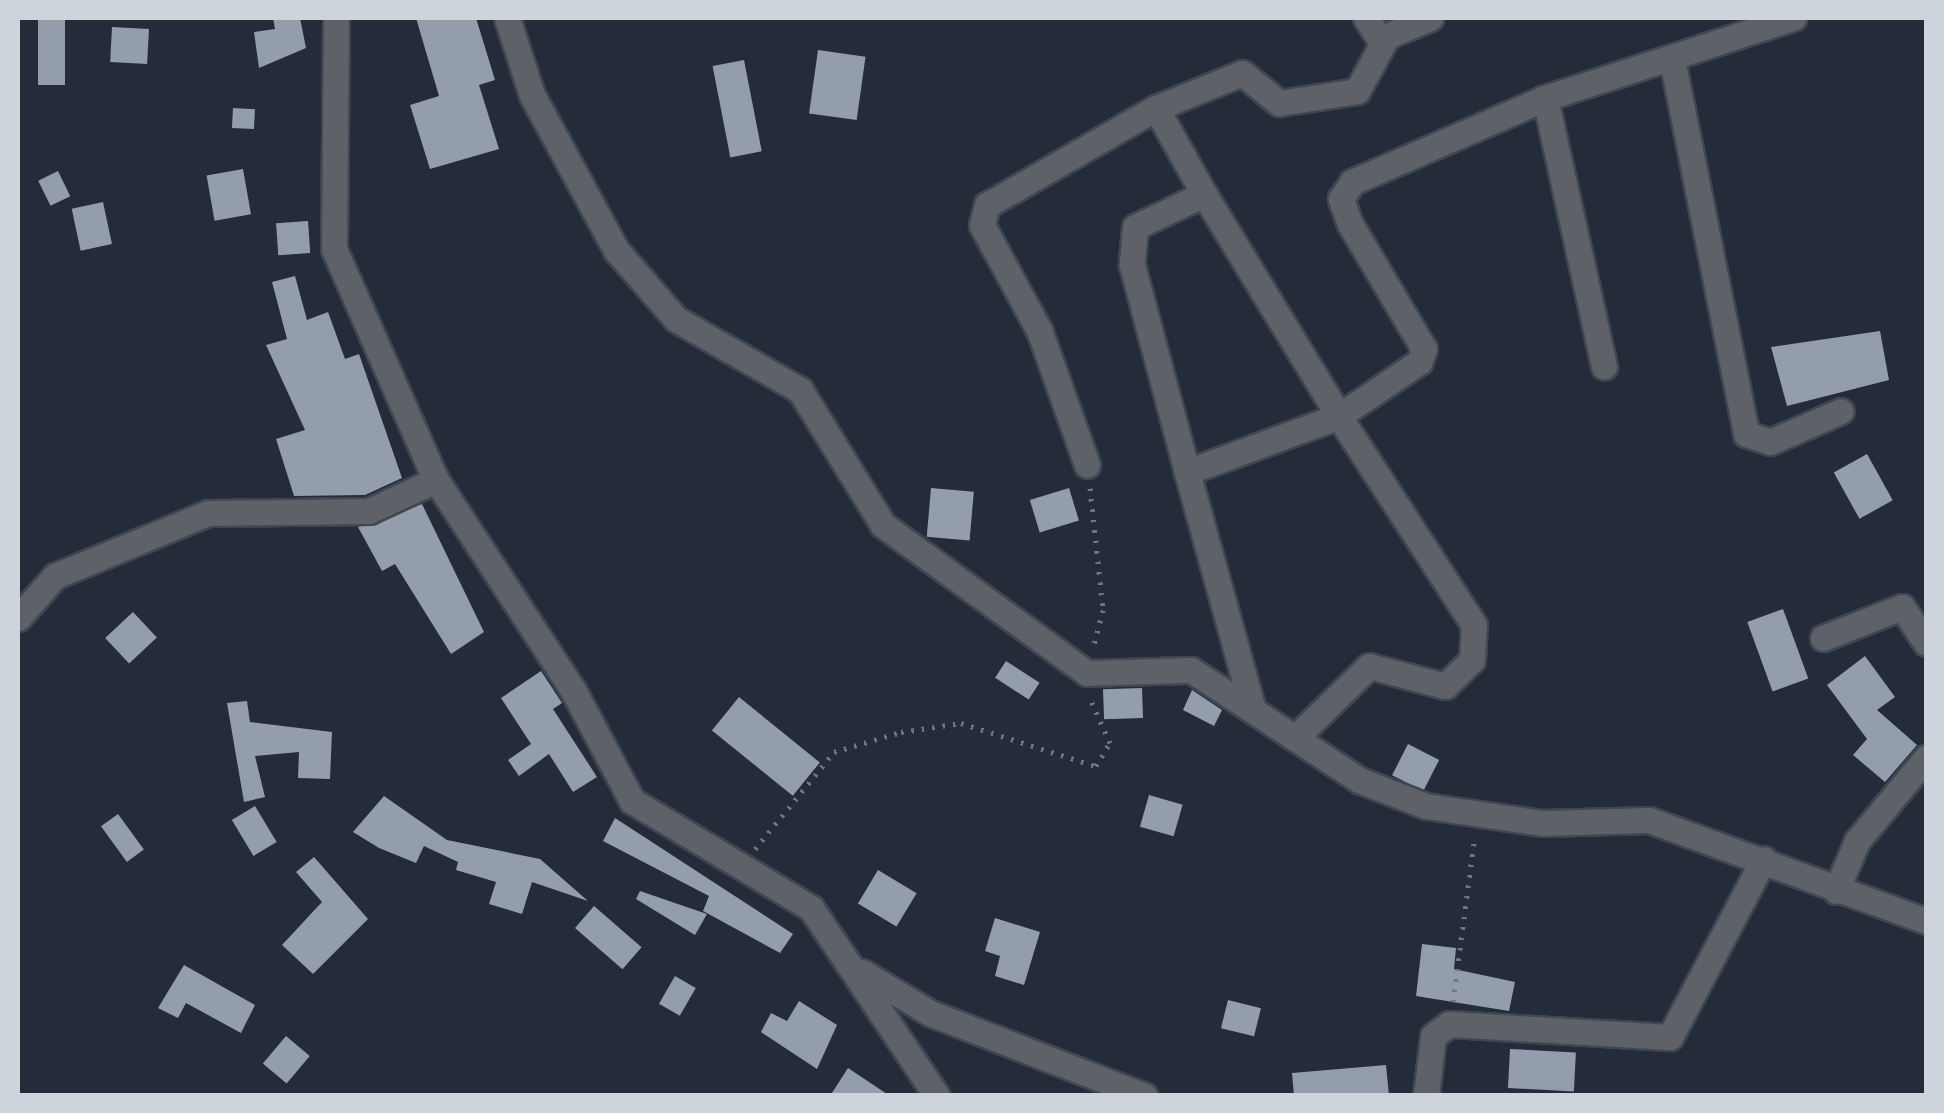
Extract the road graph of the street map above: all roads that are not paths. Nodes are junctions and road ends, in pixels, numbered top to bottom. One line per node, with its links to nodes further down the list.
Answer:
1 (336, 18): 16 (street)
2 (508, 18): 20 (street)
3 (1366, 18): 6 (street)
4 (1430, 18): 6 (street)
5 (1793, 18): 7 (street)
6 (1382, 43): 9 (street)
7 (1672, 59): 8 (street); 12 (street)
8 (1546, 98): 11 (street); 13 (street)
9 (1156, 108): 10 (street); 14 (street)
10 (1204, 194): 13 (street); 15 (street)
11 (1604, 367)
12 (1840, 411)
13 (1339, 416): 15 (street); 21 (street)
14 (1086, 466)
15 (1187, 472): 20 (street)
16 (436, 480): 17 (street); 26 (street)
17 (18, 618)
18 (1823, 638): 19 (street)
19 (1926, 643)
20 (1252, 710): 21 (street)
21 (1295, 738): 23 (street)
22 (1926, 758): 24 (street)
23 (1764, 859): 24 (street); 29 (street)
24 (1836, 891): 25 (street)
25 (1926, 922)
26 (857, 969): 27 (street); 28 (street)
27 (937, 1096)
28 (1145, 1096)
29 (1426, 1096)

